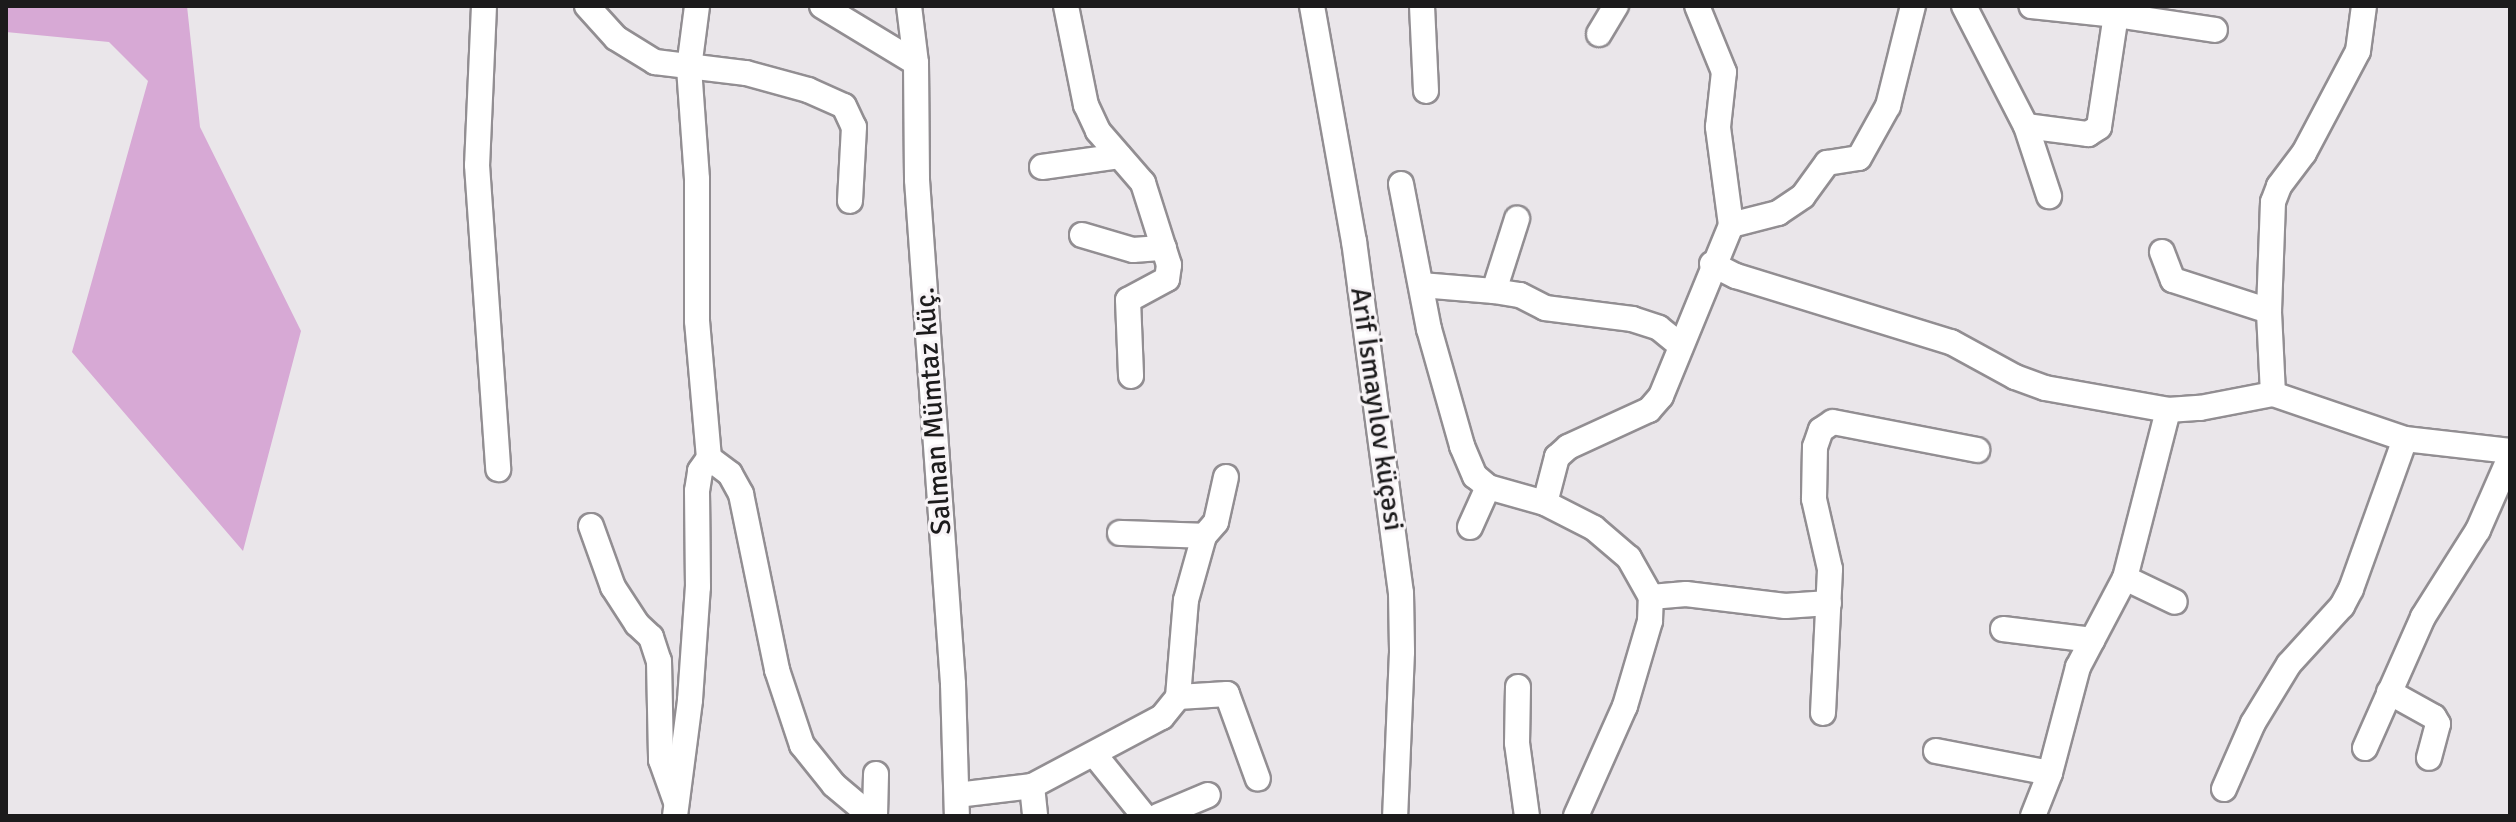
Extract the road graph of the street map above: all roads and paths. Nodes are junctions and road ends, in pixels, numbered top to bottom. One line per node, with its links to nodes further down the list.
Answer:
1 (484, 6): 45 (street)
2 (587, 6): 19 (street)
3 (697, 6): 19 (street)
4 (822, 6): 18 (street)
5 (909, 6): 18 (street, Salman Mümtaz küç.)
6 (1066, 6): 22 (street)
7 (1312, 6): 79 (street, Arif İsmayılov küçəsi)
8 (1422, 6): 20 (street)
9 (1616, 6): 17 (street)
10 (1697, 6): 28 (street)
11 (1913, 6): 28 (street)
12 (1964, 6): 21 (street)
13 (2031, 6): 15 (street)
14 (2364, 6): 35 (street)
15 (2116, 15): 16 (street); 21 (street)
16 (2215, 30)
17 (1599, 34)
18 (916, 63): 73 (street, Salman Mümtaz küç.)
19 (689, 68): 26 (street); 44 (street)
20 (1426, 91)
21 (2026, 126): 25 (street)
22 (1119, 156): 23 (street); 30 (street)
23 (1042, 167)
24 (1401, 184): 33 (street)
25 (2049, 196)
26 (850, 201)
27 (1517, 219): 34 (street)
28 (1731, 225): 32 (street)
29 (1082, 235): 30 (street)
30 (1164, 248): 37 (street)
31 (2162, 252): 35 (street)
32 (1712, 264): 36 (street); 39 (street)
33 (1421, 285): 34 (street); 47 (street)
34 (1494, 291): 36 (street)
35 (2269, 311): 38 (street)
36 (1679, 344): 48 (street)
37 (1131, 376)
38 (2273, 394): 39 (street); 40 (street)
39 (2168, 410): 53 (street)
40 (2405, 439): 42 (street); 71 (street)
41 (1977, 450): 56 (street)
42 (2510, 451)
43 (2510, 457): 60 (street)
44 (709, 458): 74 (street); 75 (street)
45 (498, 469)
46 (1226, 477): 52 (street)
47 (1488, 487): 48 (street); 50 (street)
48 (1545, 503): 54 (street)
49 (591, 526): 74 (street)
50 (1470, 527)
51 (1120, 533): 52 (street)
52 (1204, 536): 61 (street)
53 (2125, 578): 55 (street); 58 (street)
54 (1651, 597): 56 (street); 81 (street)
55 (2175, 602)
56 (1829, 603): 62 (street)
57 (2003, 629): 58 (street)
58 (2092, 640): 67 (street)
59 (1518, 687): 80 (street)
60 (2389, 692): 63 (street); 66 (street)
61 (1178, 697): 65 (street); 69 (street)
62 (1823, 713)
63 (2365, 748)
64 (1936, 751): 67 (street)
65 (1094, 754): 70 (street); 77 (street)
66 (2429, 758)
67 (2050, 773): 82 (street)
68 (876, 774): 75 (street)
69 (1258, 779)
70 (1032, 786): 73 (street); 76 (street)
71 (2224, 789)
72 (1208, 795): 78 (street)
73 (957, 805)
74 (676, 810)
75 (873, 816)
76 (1035, 816)
77 (1144, 816)
78 (1158, 816)
79 (1395, 816)
80 (1527, 816)
81 (1576, 816)
82 (2033, 816)

